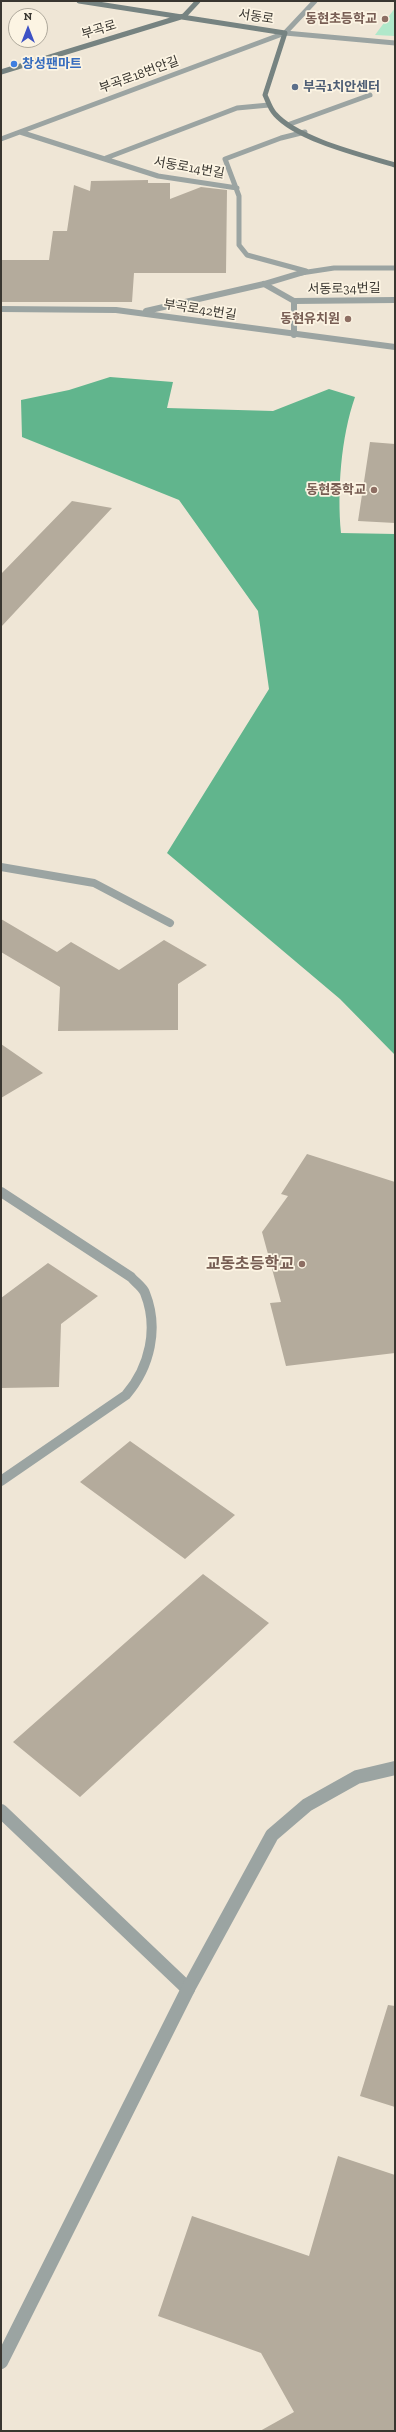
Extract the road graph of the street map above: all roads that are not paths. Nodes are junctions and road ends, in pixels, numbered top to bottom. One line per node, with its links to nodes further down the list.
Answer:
1 (79, 1): 4 (street, 서동로)
2 (198, 1): 4 (street)
3 (315, 1): 5 (street)
4 (184, 16): 5 (street, 서동로); 7 (street, 부곡로)
5 (285, 33): 6 (street); 9 (street, 서동로); 11 (street, 부곡로18번안길)
6 (395, 43)
7 (2, 71)
8 (370, 95): 10 (street)
9 (269, 105): 10 (street); 14 (street, 서동로14번길)
10 (290, 124): 12 (street)
11 (20, 132): 13 (street, 부곡로18번안길); 14 (street)
12 (305, 132): 15 (street); 16 (street)
13 (1, 139)
14 (106, 158): 16 (street, 서동로14번길)
15 (395, 165)
16 (237, 188): 18 (street, 서동로14번길)
17 (395, 268): 18 (street, 서동로34번길)
18 (308, 271): 19 (street, 서동로34번길)
19 (264, 284): 21 (street, 서동로34번길); 23 (street, 서동로34번길)
20 (395, 300): 21 (street, 서동로34번길)
21 (294, 301): 24 (street, 서동로34번길)
22 (1, 309): 23 (street, 부곡로42번길)
23 (141, 312): 24 (street, 부곡로42번길)
24 (294, 335): 25 (street, 부곡로42번길)
25 (395, 347)
26 (1, 867): 27 (street)
27 (170, 923)
28 (1, 1192): 29 (street)
29 (1, 1481)
30 (395, 1768): 32 (street)
31 (1, 1811): 32 (street)
32 (188, 1989): 33 (street)
33 (1, 2362)

